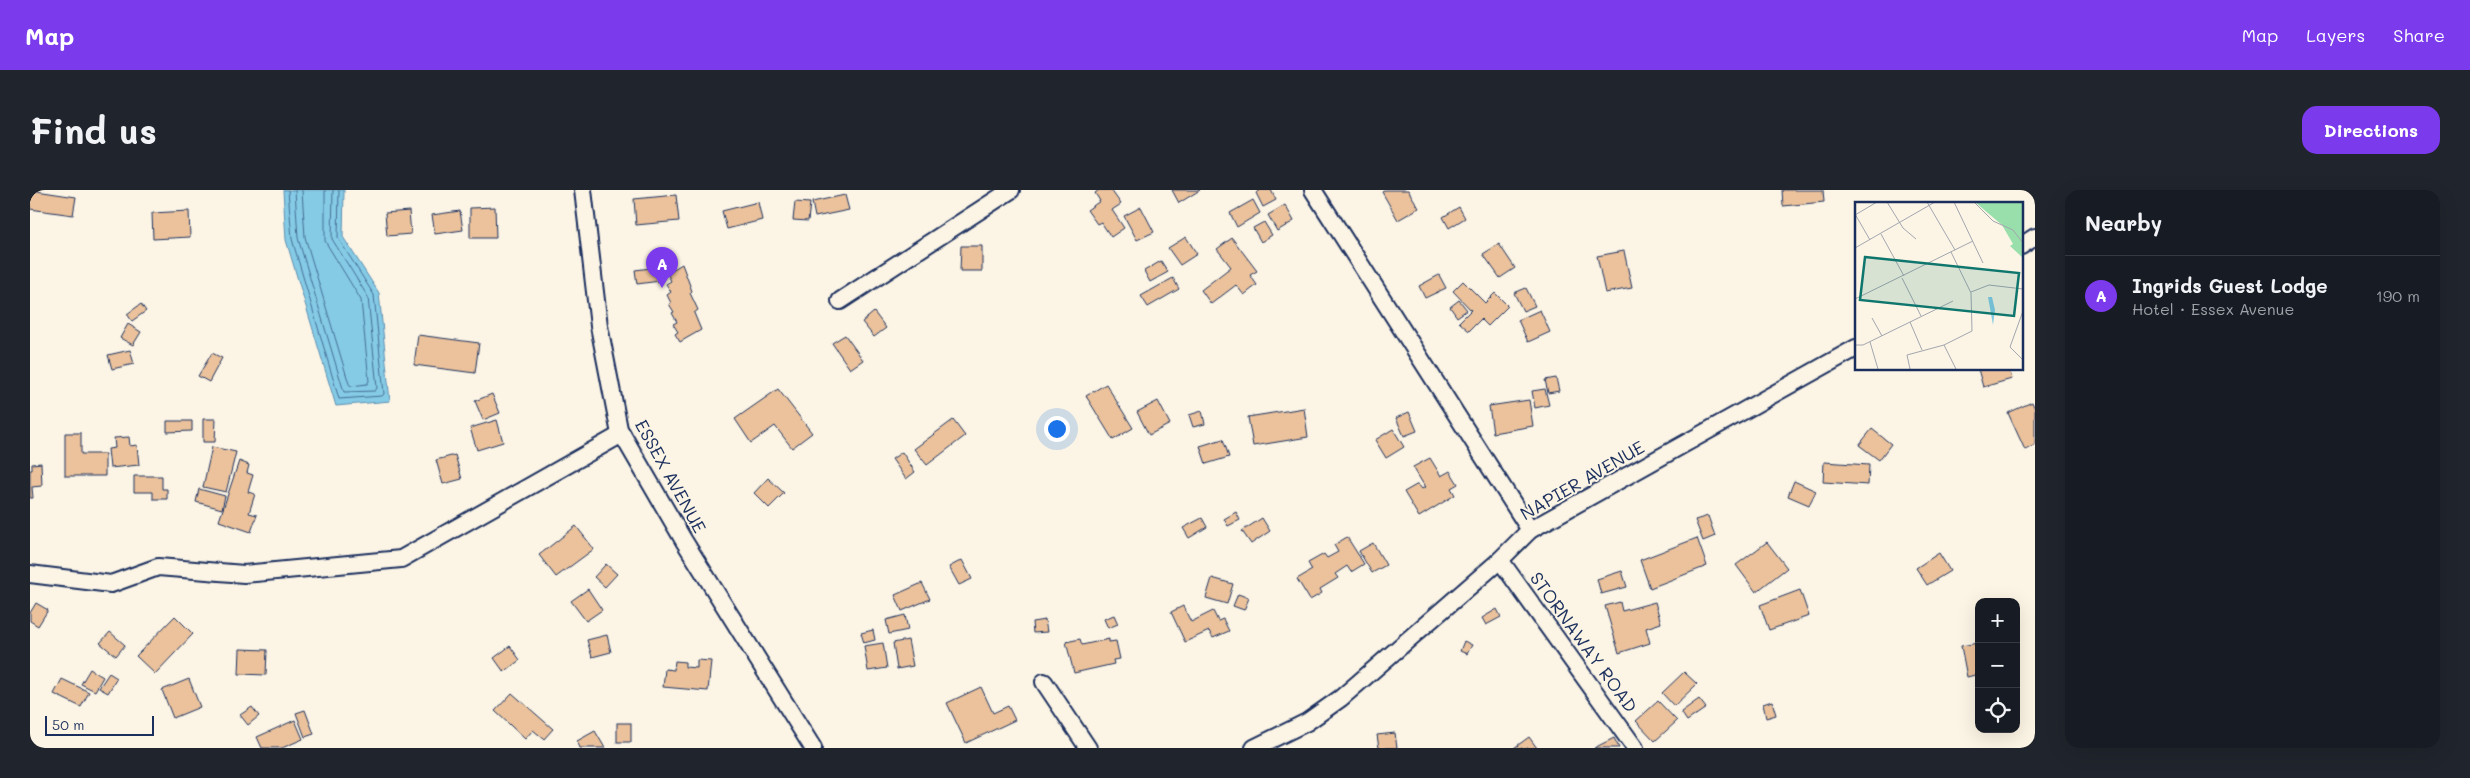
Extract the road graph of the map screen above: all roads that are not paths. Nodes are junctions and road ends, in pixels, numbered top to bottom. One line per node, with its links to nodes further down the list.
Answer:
1 (583, 190): 8 (street, ESSEX AVENUE)
2 (1010, 190): 6 (street)
3 (1313, 190): 9 (street)
4 (2035, 237): 5 (street)
5 (2022, 245)
6 (840, 300)
7 (1855, 349): 9 (street, NAPIER AVENUE)
8 (622, 434): 11 (street); 13 (street, ESSEX AVENUE)
9 (1530, 530): 10 (street, NAPIER AVENUE)
10 (1500, 560): 15 (street, NAPIER AVENUE); 16 (street, STORNAWAY ROAD)
11 (30, 574)
12 (1044, 682): 14 (street)
13 (813, 748)
14 (1088, 748)
15 (1254, 748)
16 (1635, 748)

